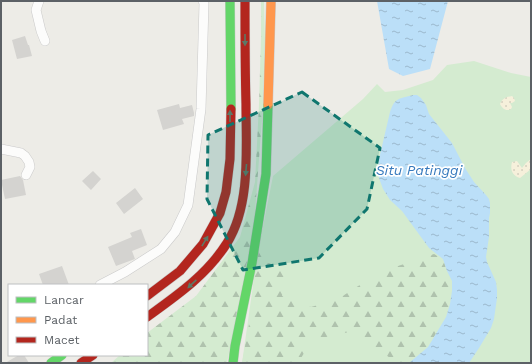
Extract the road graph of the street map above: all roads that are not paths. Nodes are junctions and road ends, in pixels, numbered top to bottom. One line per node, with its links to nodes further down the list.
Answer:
1 (38, 1): 6 (street)
2 (203, 1): 9 (street)
3 (230, 1): 10 (main road, one-way to 3)
4 (245, 1): 11 (main road, one-way to 11)
5 (271, 1): 16 (main road)
6 (44, 41)
7 (1, 150): 8 (street)
8 (26, 176)
9 (102, 284)
10 (148, 295)
11 (148, 316)
12 (61, 356): 14 (main road)
13 (97, 359): 15 (main road)
14 (51, 363)
15 (81, 363)
16 (233, 363)

